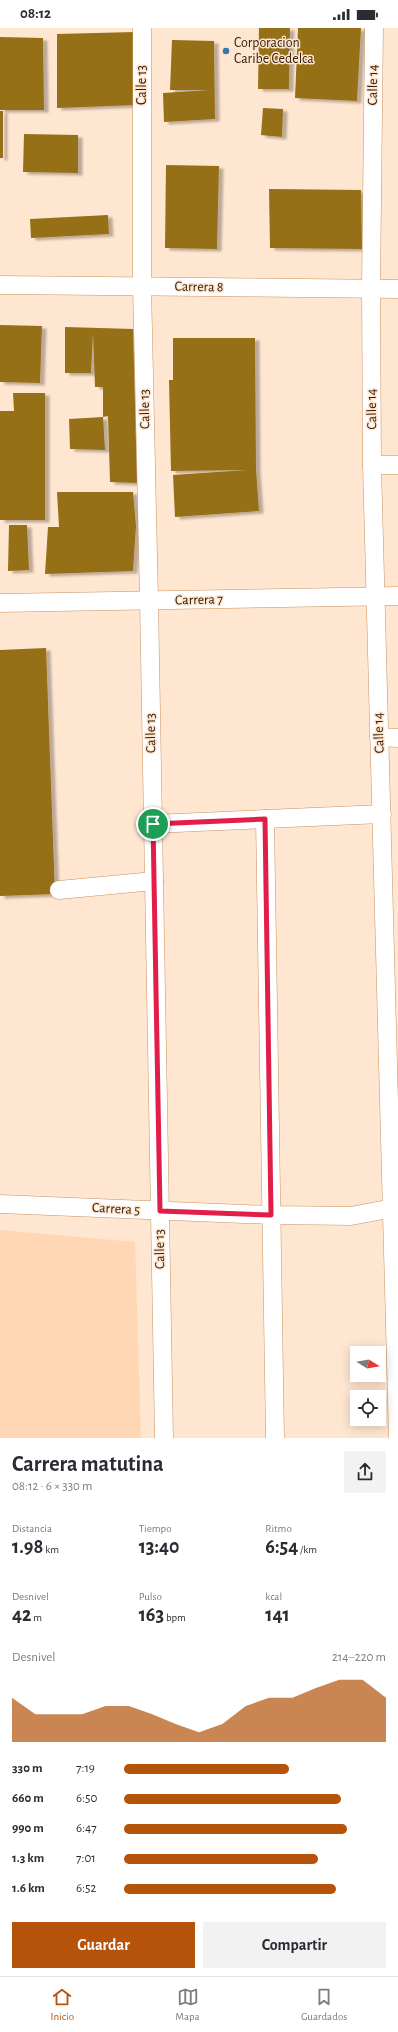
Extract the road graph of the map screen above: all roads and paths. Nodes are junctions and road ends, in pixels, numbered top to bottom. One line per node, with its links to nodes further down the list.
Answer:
1 (142, 28): 4 (street, Calle 13)
2 (374, 28): 5 (street, Calle 14)
3 (0, 285): 4 (street, Carrera 8)
4 (142, 286): 5 (street, Carrera 8); 11 (street, Calle 13)
5 (370, 289): 6 (street, Carrera 8); 8 (street, Calle 14)
6 (398, 289)
7 (398, 464): 8 (street)
8 (372, 465): 10 (street, Calle 14)
9 (398, 596): 10 (street, Carrera 7)
10 (376, 597): 11 (street, Carrera 7); 13 (street, Calle 14)
11 (149, 600): 12 (street, Carrera 7); 17 (street, Calle 13)
12 (0, 602)
13 (379, 738): 14 (street); 15 (street, Calle 14)
14 (398, 738)
15 (382, 814): 16 (street); 19 (street, Calle 14)
16 (265, 819): 17 (street); 24 (street)
17 (153, 824): 18 (street, Calle 13)
18 (154, 881): 20 (street); 23 (street, Calle 13)
19 (391, 883): 22 (street, Calle 14)
20 (59, 890)
21 (0, 1204): 23 (street, Carrera 5)
22 (395, 1207): 24 (street, Carrera 5); 25 (street, Calle 14)
23 (160, 1211): 24 (street, Carrera 5); 26 (street, Calle 13)
24 (271, 1215): 27 (street)
25 (396, 1320): 28 (street, Calle 14)
26 (164, 1438)
27 (275, 1438)
28 (398, 1438)

